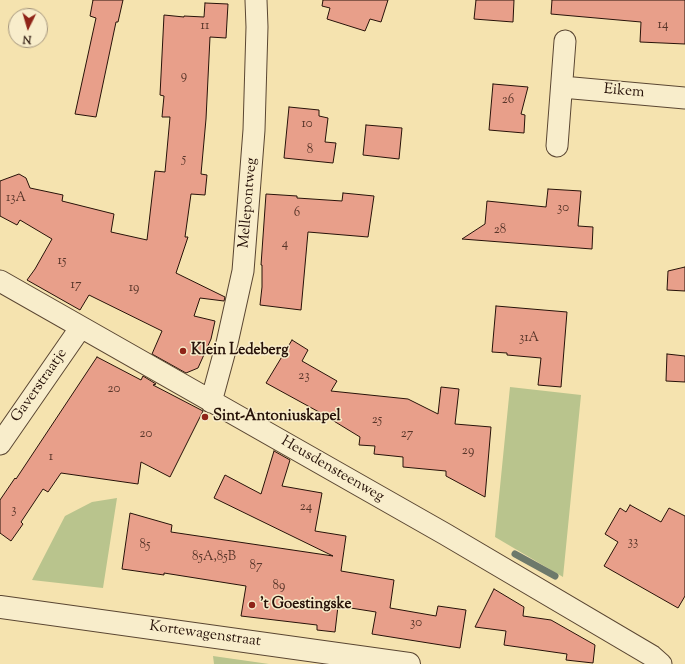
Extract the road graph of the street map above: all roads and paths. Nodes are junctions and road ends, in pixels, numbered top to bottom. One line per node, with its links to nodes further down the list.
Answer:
1 (256, 0): 8 (street, Mellepontweg)
2 (566, 41): 3 (street)
3 (562, 87): 4 (street, Eikem); 5 (street)
4 (685, 98)
5 (557, 146)
6 (0, 281): 7 (street, Heusdensteenweg)
7 (81, 327): 8 (street, Heusdensteenweg); 9 (street, Gaverstraatje)
8 (212, 402): 12 (street, Heusdensteenweg)
9 (0, 444)
10 (0, 607): 11 (street, Kortewagenstraat)
11 (409, 664)
12 (661, 664)

